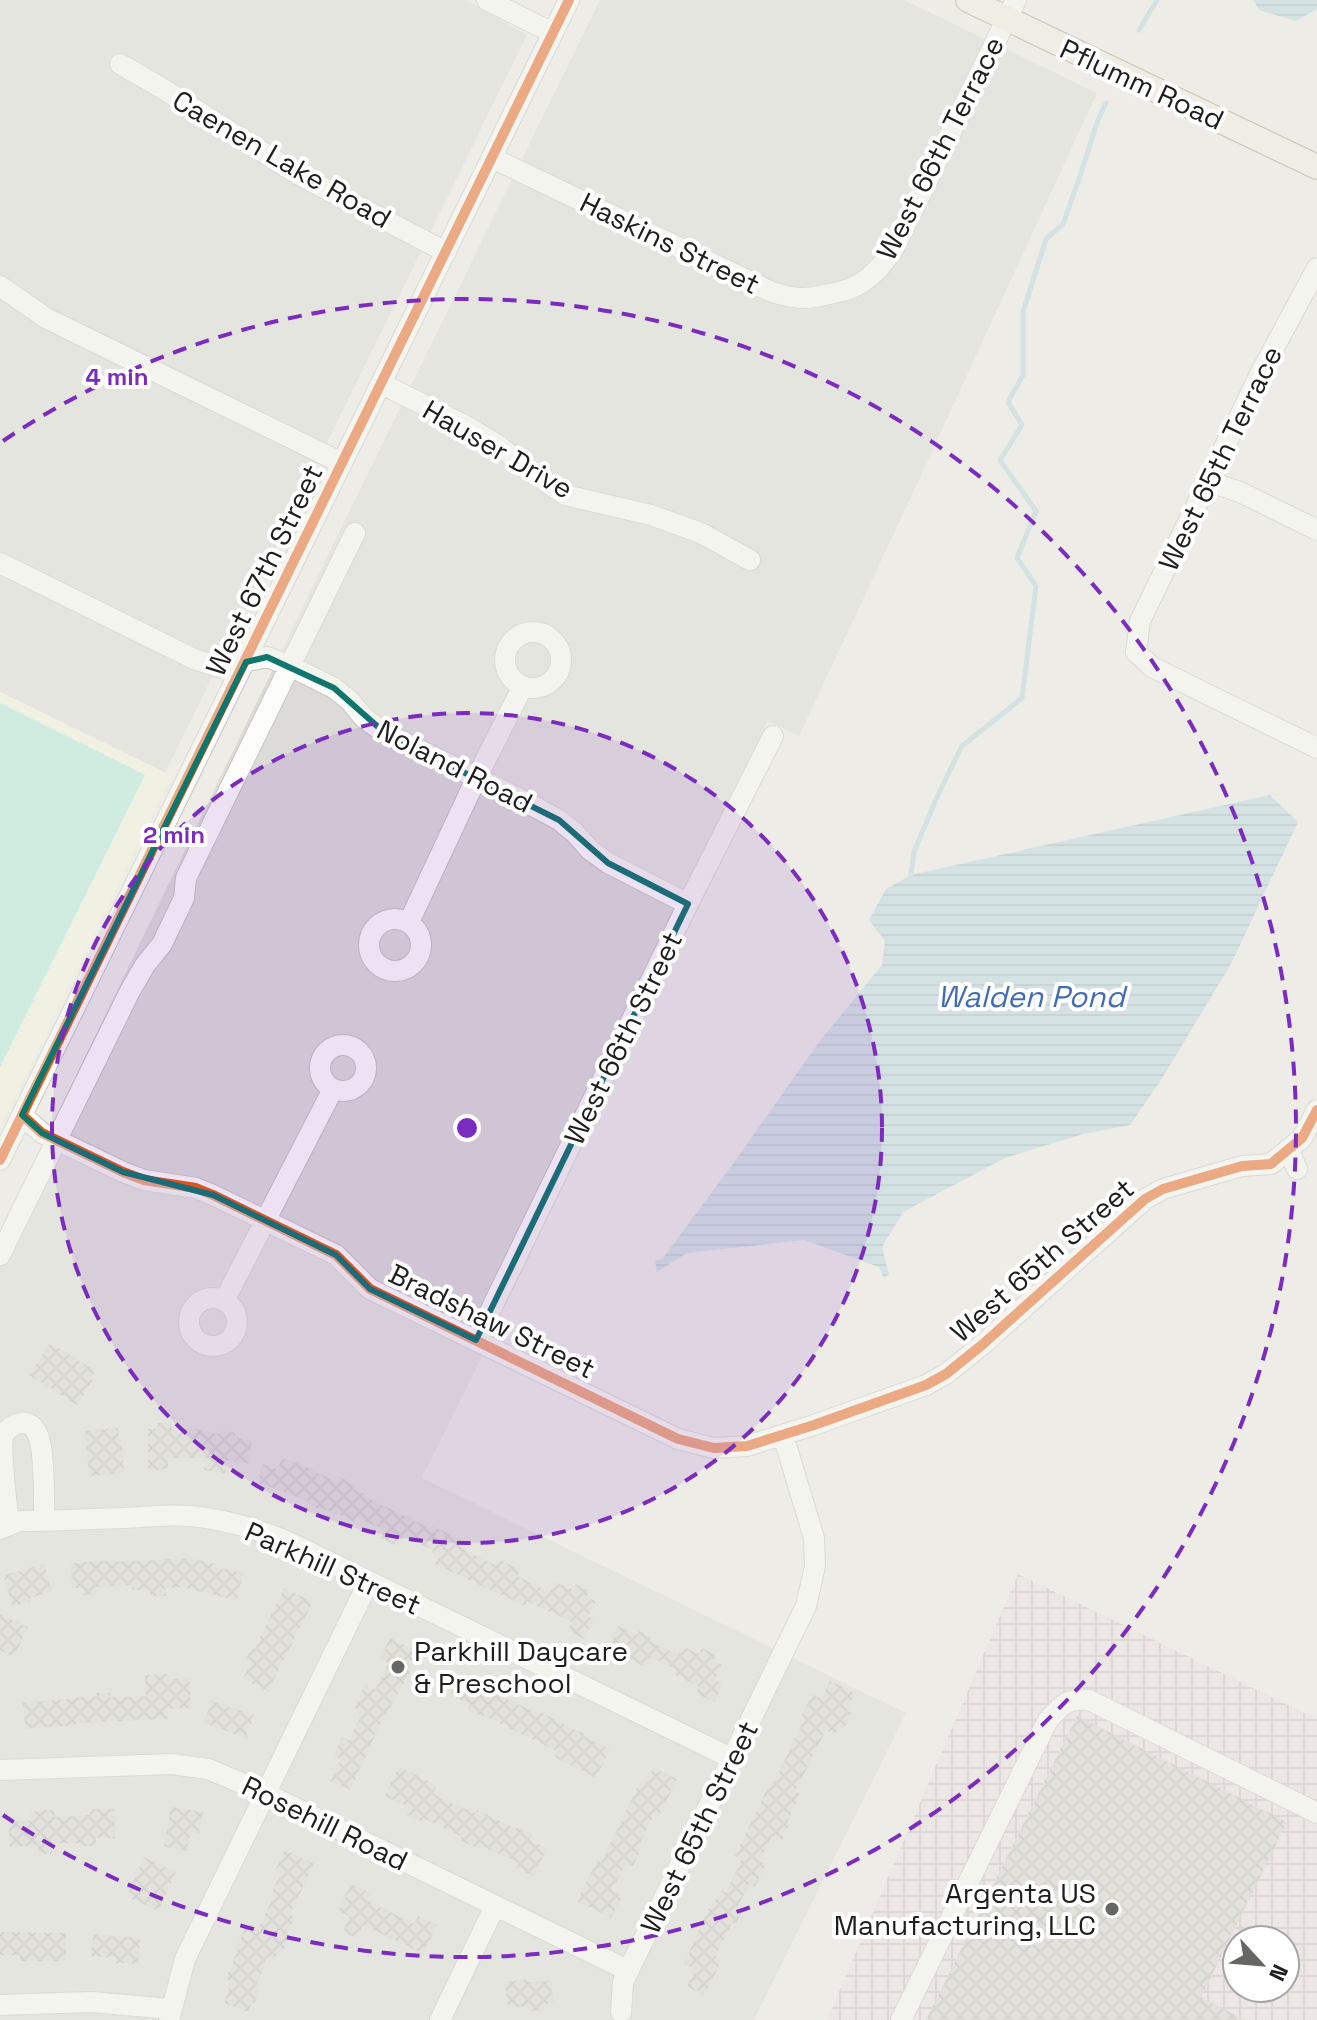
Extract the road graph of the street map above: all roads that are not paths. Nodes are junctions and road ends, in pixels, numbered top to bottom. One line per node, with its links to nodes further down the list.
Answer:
1 (487, 0): 5 (street)
2 (569, 0): 5 (street, West 67th Street)
3 (968, 0): 4 (main road, Pflumm Road)
4 (1011, 10): 8 (main road, Pflumm Road); 12 (street, West 66th Terrace)
5 (553, 33): 7 (street, West 67th Street)
6 (120, 64): 9 (street, Caenen Lake Road)
7 (492, 158): 9 (street, West 67th Street); 12 (street, Haskins Street)
8 (1317, 167)
9 (446, 252): 13 (street, West 67th Street)
10 (1317, 268): 15 (street, West 65th Terrace)
11 (0, 286): 14 (street)
12 (854, 288)
13 (382, 384): 14 (street, West 67th Street); 18 (street, Hauser Drive)
14 (342, 463): 20 (street, West 67th Street)
15 (1208, 481): 16 (street); 24 (street, West 65th Terrace)
16 (1317, 530)
17 (355, 533): 21 (street)
18 (750, 560)
19 (0, 563): 20 (street, Noland Road)
20 (246, 662): 21 (street, Noland Road); 30 (street, West 67th Street)
21 (290, 666): 25 (street, Noland Road); 31 (street)
22 (523, 686): 25 (street)
23 (773, 736): 26 (street, West 66th Street)
24 (1317, 748)
25 (476, 779): 26 (street, Noland Road); 27 (street)
26 (688, 904): 38 (street, West 66th Street)
27 (409, 922)
28 (333, 1089): 35 (street)
29 (1317, 1110): 32 (street, West 65th Street)
30 (22, 1115): 31 (street, Bradshaw Street); 33 (street, West 67th Street)
31 (57, 1141): 35 (street, Bradshaw Street); 36 (street)
32 (1288, 1149): 34 (street); 39 (street, West 65th Street)
33 (0, 1160)
34 (1297, 1169)
35 (265, 1220): 37 (street); 38 (street, Bradshaw Street)
36 (0, 1255)
37 (224, 1301)
38 (476, 1340): 39 (street, Bradshaw Street)
39 (783, 1435): 43 (street, West 65th Street)
40 (44, 1521): 41 (street); 41 (street); 42 (street, Parkhill Street)
41 (4, 1527)
42 (369, 1581): 43 (street, Parkhill Street); 45 (street)
43 (733, 1759): 48 (street, West 65th Street)
44 (0, 1770): 45 (street, Rosehill Road)
45 (265, 1793): 47 (street, Rosehill Road); 51 (street)
46 (1317, 1813): 53 (street)
47 (495, 1906): 48 (street, Rosehill Road); 52 (street)
48 (629, 1971): 50 (street, West 65th Street)
49 (0, 2005): 51 (street)
50 (621, 2012)
51 (170, 2015)
52 (440, 2020)
53 (901, 2020)

